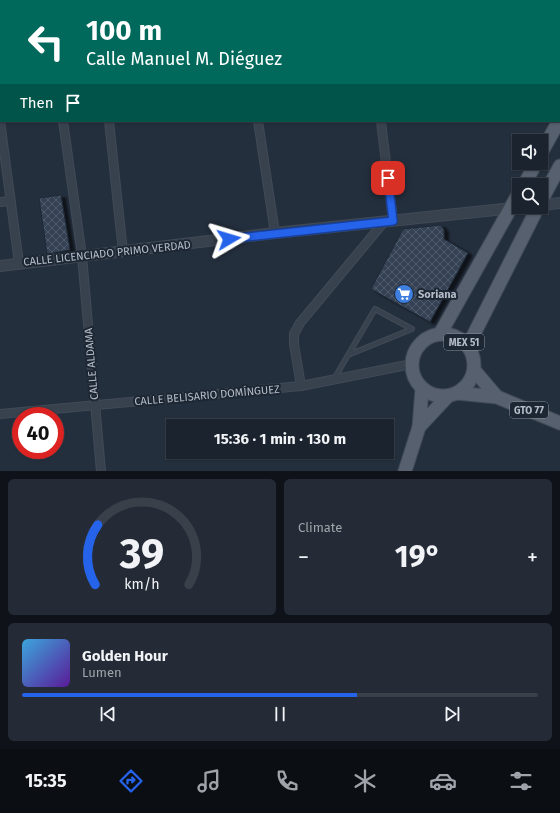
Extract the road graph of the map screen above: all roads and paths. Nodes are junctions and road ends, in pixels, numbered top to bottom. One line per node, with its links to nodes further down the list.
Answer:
1 (0, 122): 7 (street)
2 (62, 122): 21 (street, CALLE ALDAMA)
3 (109, 122): 20 (street)
4 (258, 122): 19 (street)
5 (381, 122): 18 (street)
6 (558, 122): 8 (main road)
7 (1, 140): 11 (street)
8 (548, 140)
9 (560, 166): 10 (main road)
10 (548, 188)
11 (11, 201): 12 (street); 22 (street)
12 (0, 202)
13 (560, 203): 14 (street)
14 (548, 204)
15 (512, 209): 18 (street, CALLE LICENCIADO PRIMO VERDAD)
16 (513, 214): 24 (main road, MEX 51)
17 (534, 214): 25 (main road, MEX 51)
18 (388, 221): 19 (street, CALLE LICENCIADO PRIMO VERDAD); 30 (street)
19 (275, 233): 20 (street, CALLE LICENCIADO PRIMO VERDAD)
20 (123, 252): 21 (street, CALLE LICENCIADO PRIMO VERDAD)
21 (82, 256): 22 (street, CALLE LICENCIADO PRIMO VERDAD); 34 (street, CALLE ALDAMA)
22 (19, 263): 23 (street, CALLE LICENCIADO PRIMO VERDAD)
23 (0, 266)
24 (440, 334): 25 (main road, MEX 51); 27 (main road, MEX 51)
25 (471, 350): 28 (main road, MEX 51)
26 (348, 355): 26 (lane); 29 (lane)
27 (412, 364): 29 (street, CALLE BELISARIO DOMÍNGUEZ); 31 (main road)
28 (474, 370): 32 (main road); 33 (main road, GTO 77)
29 (334, 379): 30 (street, CALLE BELISARIO DOMÍNGUEZ)
30 (301, 386): 34 (street, CALLE BELISARIO DOMÍNGUEZ)
31 (422, 388): 32 (main road); 37 (main road)
32 (453, 395): 33 (main road, GTO 77); 37 (main road)
33 (497, 397): 36 (main road, GTO 77)
34 (95, 405): 35 (street, CALLE BELISARIO DOMÍNGUEZ); 38 (street, CALLE ALDAMA)
35 (0, 414)
36 (560, 423)
37 (419, 427): 39 (main road)
38 (101, 471)
39 (406, 471)

